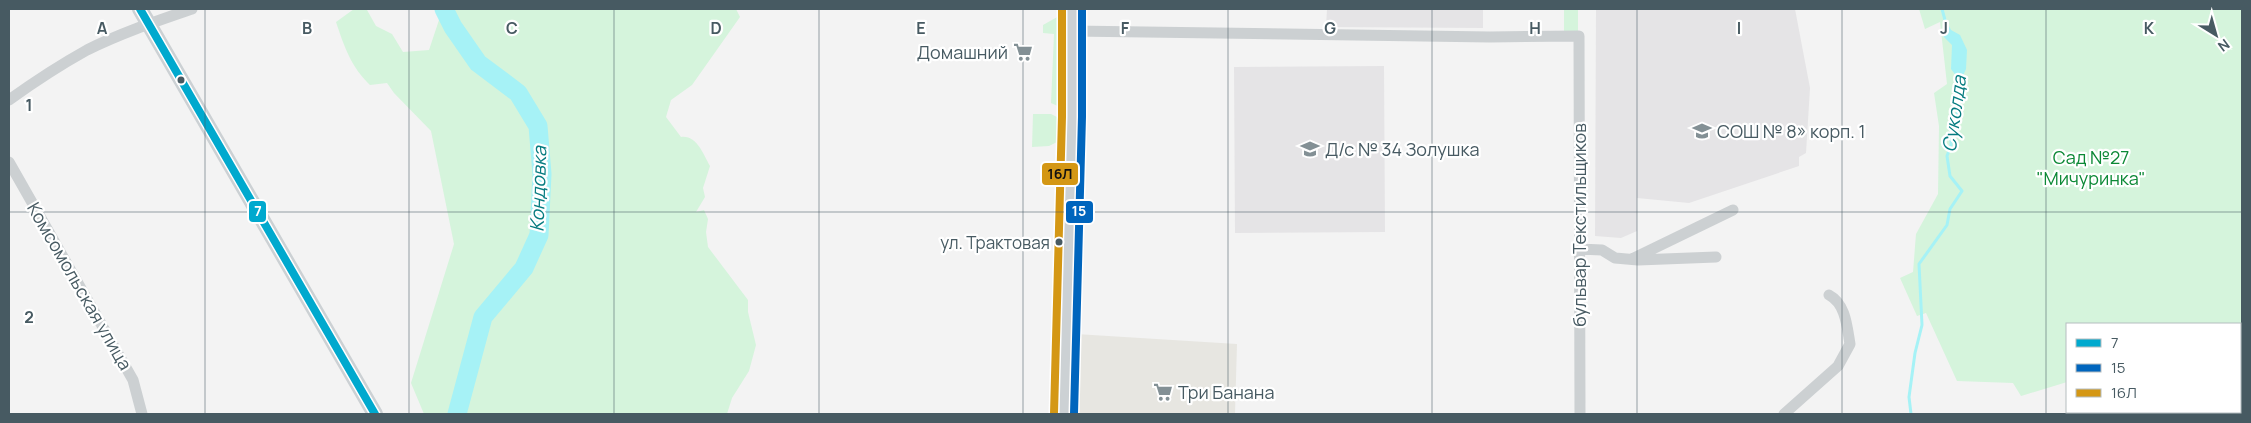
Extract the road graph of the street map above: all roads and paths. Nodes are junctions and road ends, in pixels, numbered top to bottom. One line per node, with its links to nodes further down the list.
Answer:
1 (140, 9): 4 (street)
2 (192, 9): 4 (street)
3 (1072, 9): 5 (street)
4 (149, 24): 6 (street); 14 (street)
5 (1072, 31): 9 (street, бульвар Текстильщиков); 15 (street)
6 (9, 100)
7 (9, 162): 13 (street, Комсомольская улица)
8 (1732, 210): 11 (street)
9 (1579, 249): 11 (street); 16 (street, бульвар Текстильщиков)
10 (1716, 257): 11 (street)
11 (1631, 260)
12 (1829, 295): 17 (street)
13 (142, 414)
14 (375, 414)
15 (1064, 414)
16 (1580, 414)
17 (1784, 414)

